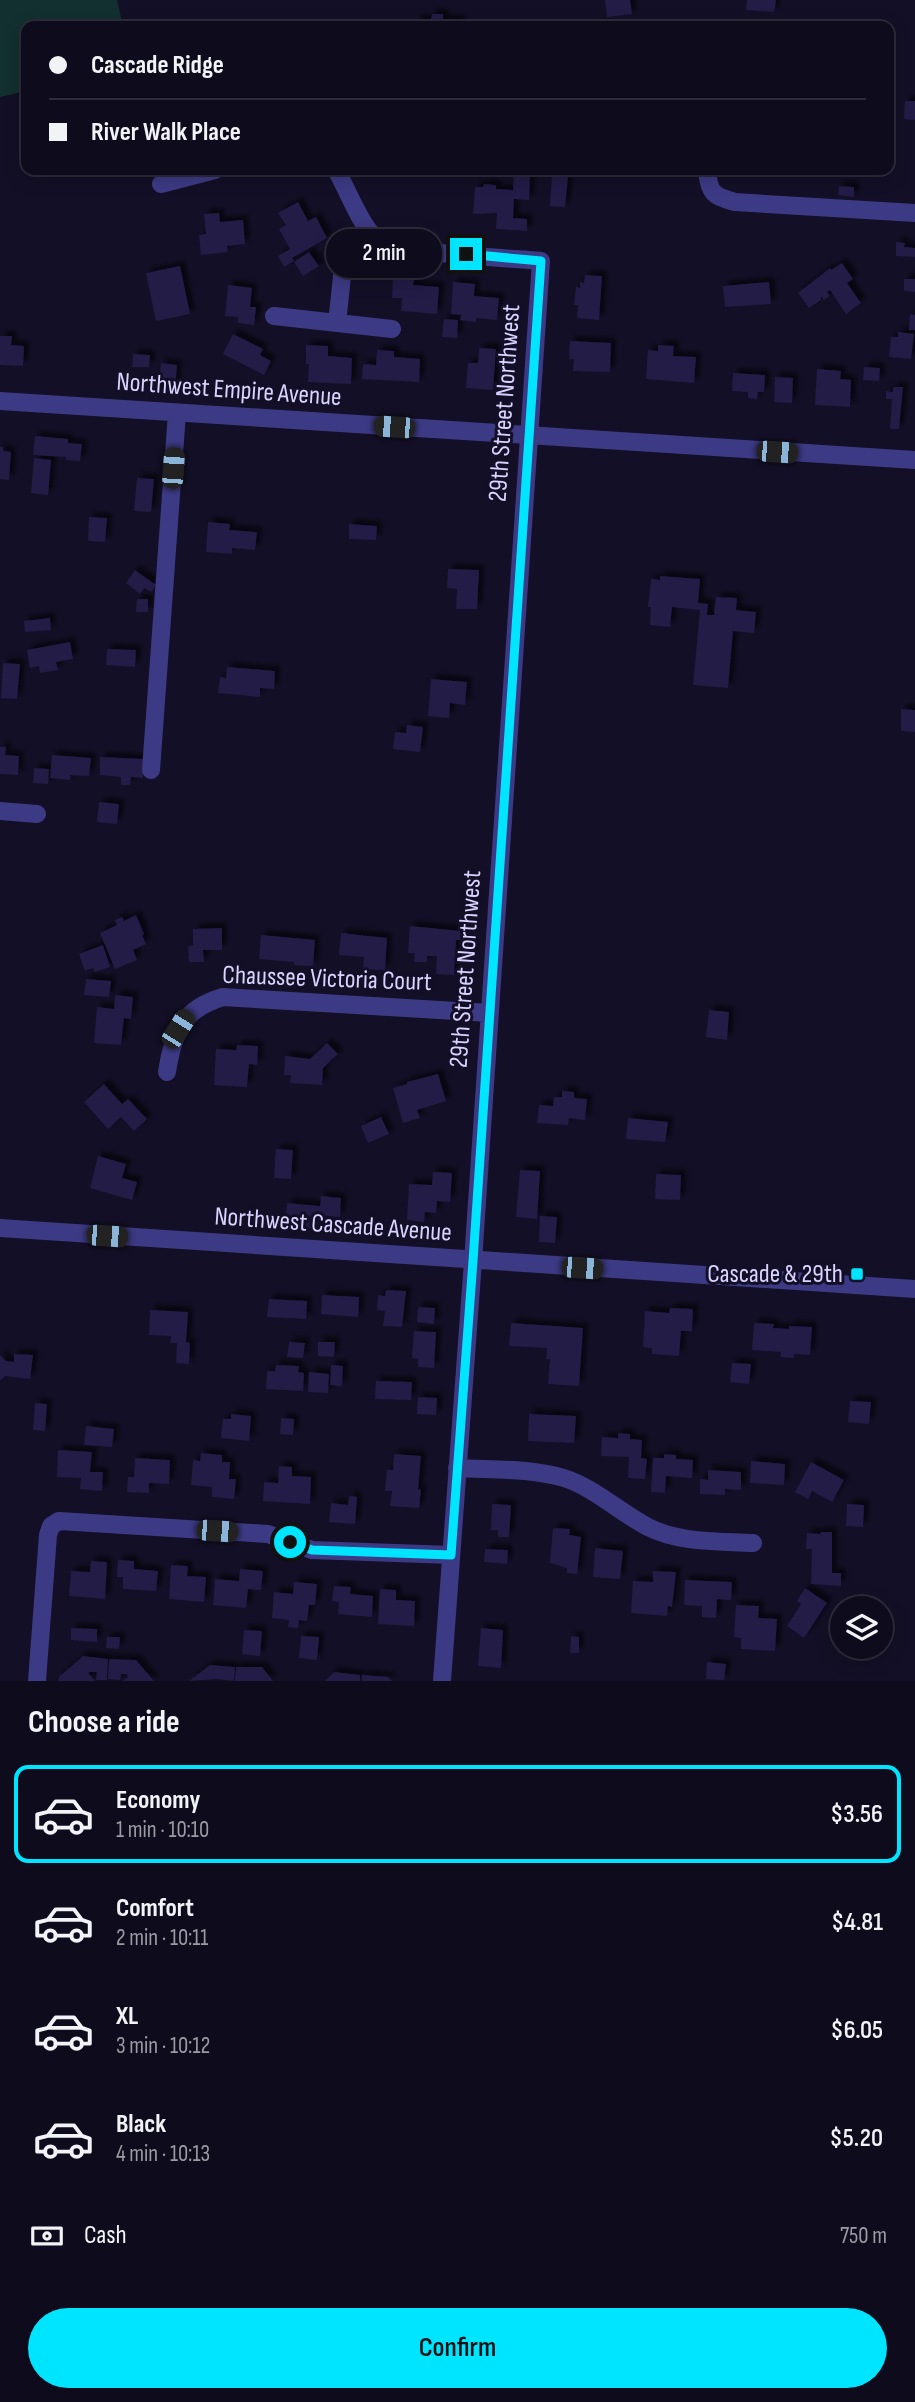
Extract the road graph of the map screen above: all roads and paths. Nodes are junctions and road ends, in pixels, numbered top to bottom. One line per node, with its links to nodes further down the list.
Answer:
1 (196, 175): 4 (street)
2 (339, 175): 6 (street)
3 (708, 175): 5 (street)
4 (161, 184)
5 (915, 213)
6 (373, 235): 8 (street); 12 (street, 29th Street Northwest)
7 (274, 316): 8 (street)
8 (337, 323): 9 (street)
9 (392, 329)
10 (0, 401): 11 (street, Northwest Empire Avenue)
11 (177, 413): 12 (street, Northwest Empire Avenue); 14 (street)
12 (530, 435): 13 (street, Northwest Empire Avenue); 17 (street, 29th Street Northwest)
13 (915, 460)
14 (151, 770)
15 (0, 811): 16 (street)
16 (37, 814)
17 (489, 1013): 18 (street, Chaussee Victoria Court); 20 (street, 29th Street Northwest)
18 (167, 1072)
19 (0, 1228): 20 (street, Northwest Cascade Avenue)
20 (473, 1261): 21 (street, Northwest Cascade Avenue); 22 (street, 29th Street Northwest)
21 (915, 1289)
22 (457, 1468): 23 (street); 24 (street, 29th Street Northwest)
23 (753, 1543)
24 (451, 1555): 25 (street); 26 (street, 29th Street Northwest)
25 (37, 1681)
26 (442, 1681)

